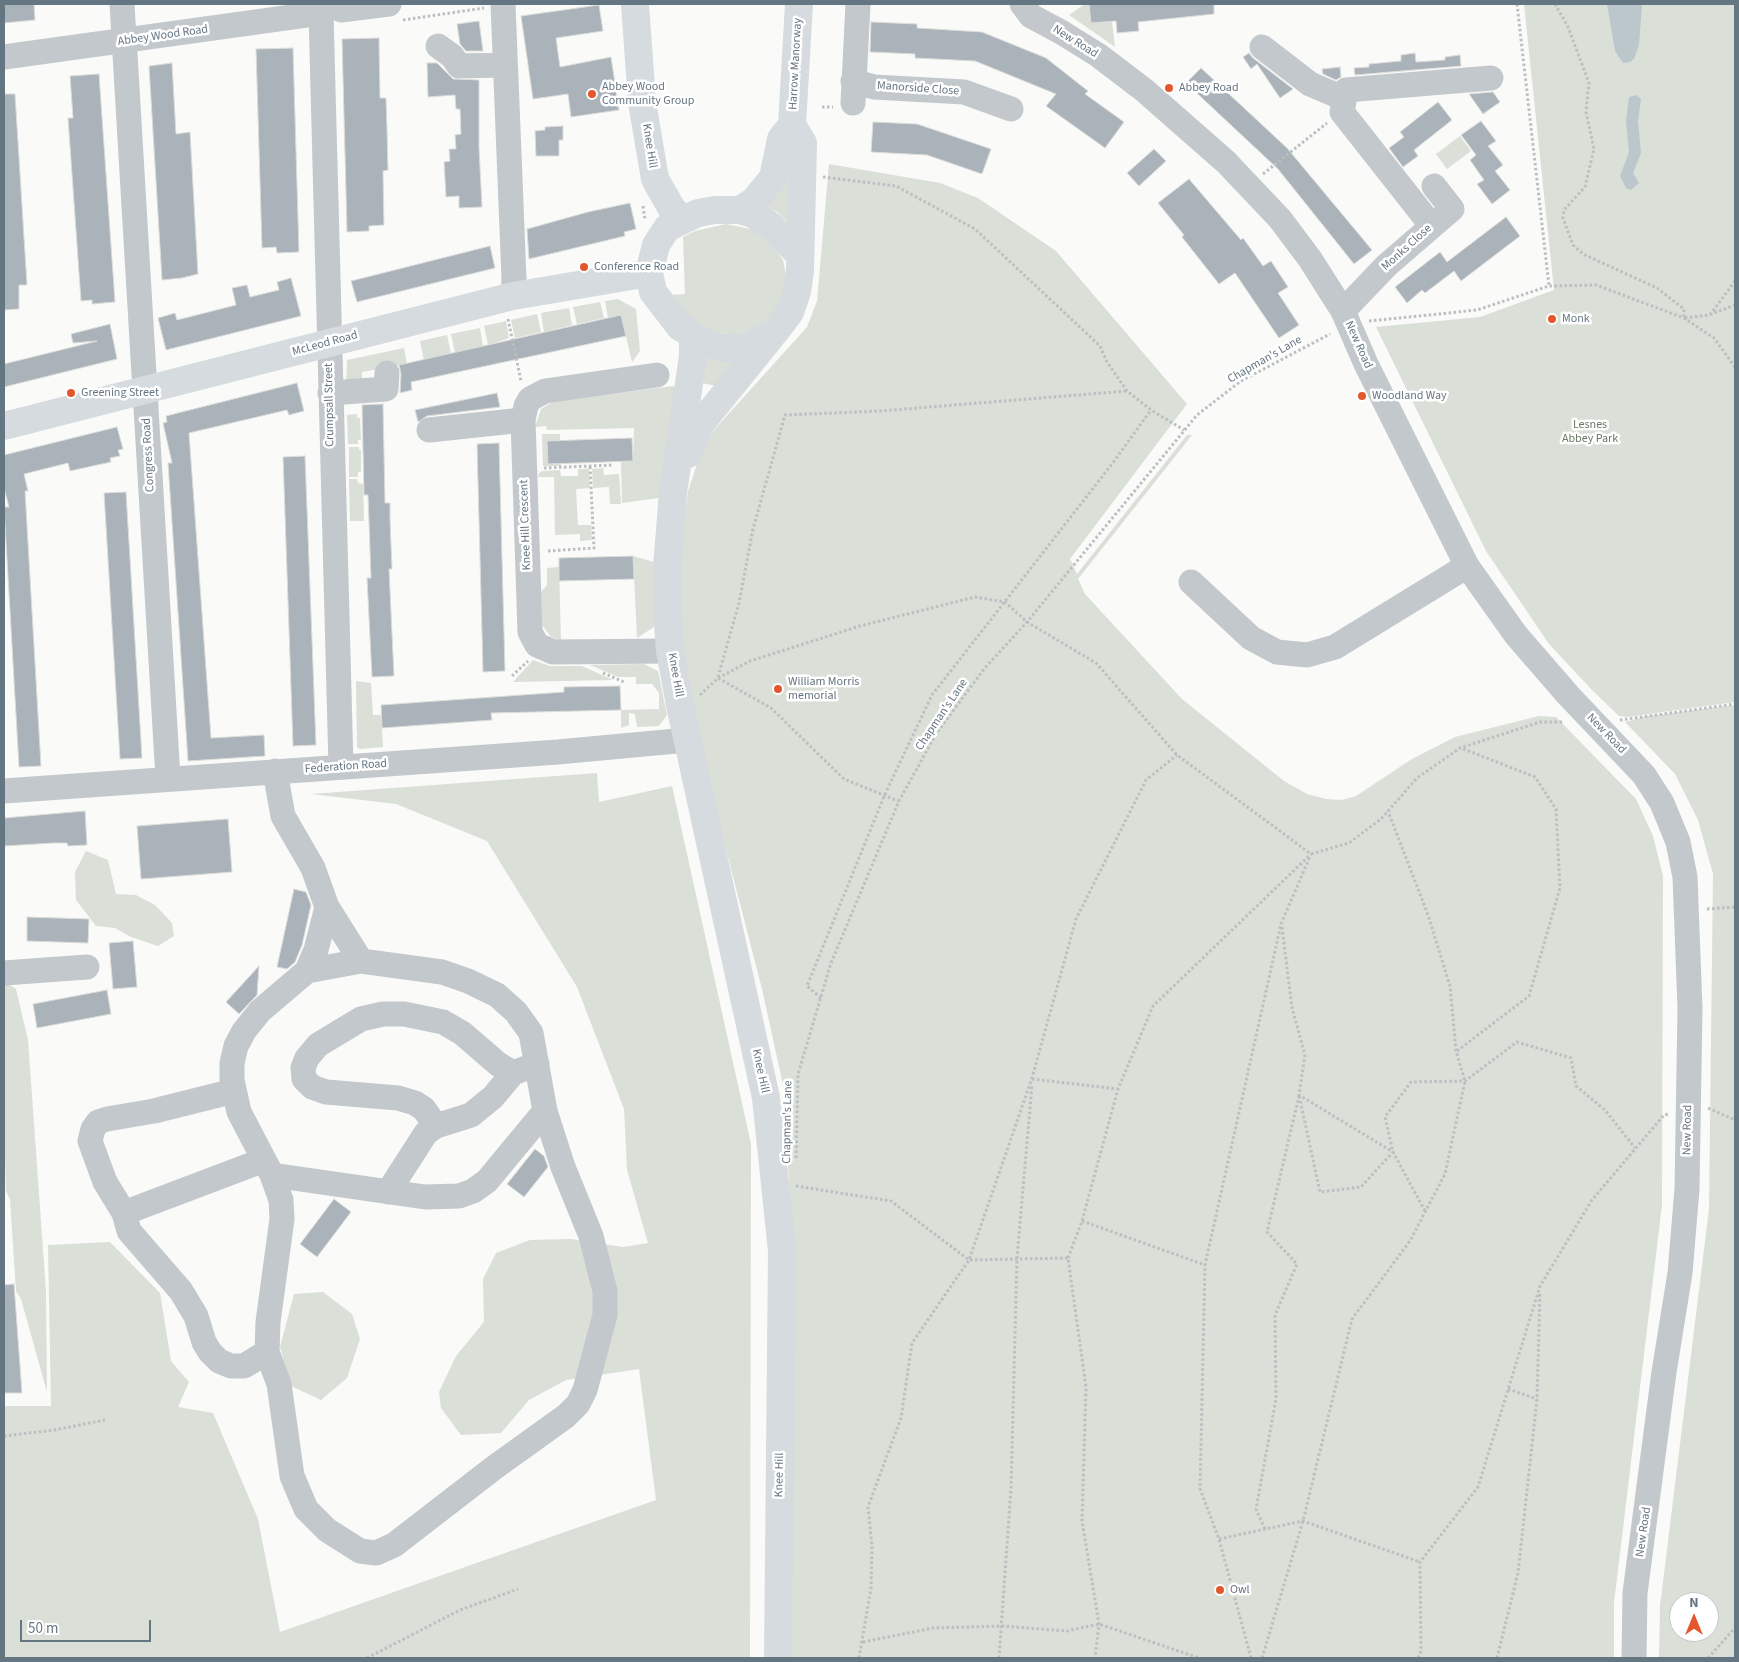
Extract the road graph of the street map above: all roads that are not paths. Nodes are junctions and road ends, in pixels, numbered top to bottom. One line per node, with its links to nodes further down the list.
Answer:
1 (122, 4): 9 (street, Congress Road)
2 (389, 4): 8 (street, Abbey Wood Road)
3 (502, 4): 13 (street)
4 (635, 4): 20 (main road, Knee Hill)
5 (800, 4): 17 (main road, Harrow Manorway)
6 (858, 4): 16 (street, Manorside Close)
7 (1022, 4): 25 (street, New Road)
8 (331, 12): 9 (street, Abbey Wood Road); 28 (street, Crumpsall Street)
9 (124, 42): 12 (street, Abbey Wood Road); 31 (street, Congress Road)
10 (438, 46): 13 (street)
11 (1262, 47): 15 (street)
12 (4, 57)
13 (504, 65): 24 (street)
14 (1491, 78): 15 (street)
15 (1343, 105): 21 (street)
16 (1011, 109)
17 (792, 125): 19 (main road, Harrow Manorway); 22 (main road, Harrow Manorway)
18 (1434, 186): 21 (street, Monks Close)
19 (740, 210): 20 (main road); 22 (main road)
20 (683, 219): 23 (main road)
21 (1431, 225): 25 (street, Monks Close)
22 (799, 254): 26 (main road, Knee Hill)
23 (649, 273): 24 (main road, McLeod Road); 27 (main road, Knee Hill)
24 (509, 297): 28 (main road, McLeod Road)
25 (1355, 319): 37 (street, New Road)
26 (775, 332): 27 (main road, Knee Hill); 36 (main road, Knee Hill)
27 (693, 336): 36 (main road, Knee Hill)
28 (329, 343): 31 (main road, McLeod Road); 32 (street, Crumpsall Street)
29 (387, 373): 32 (street)
30 (657, 375): 33 (street)
31 (145, 391): 34 (main road, McLeod Road); 43 (street, Congress Road)
32 (330, 392): 41 (street, Crumpsall Street)
33 (527, 410): 35 (street); 39 (street, Knee Hill Crescent)
34 (4, 426)
35 (429, 430)
36 (673, 493): 39 (main road, Knee Hill)
37 (1467, 566): 38 (street); 60 (street, New Road)
38 (1191, 582)
39 (670, 650): 40 (main road, Knee Hill)
40 (687, 740): 41 (street, Federation Road); 59 (main road, Knee Hill)
41 (341, 767): 42 (street, Federation Road)
42 (275, 771): 43 (street, Federation Road); 45 (street)
43 (168, 778): 44 (street, Federation Road)
44 (4, 791)
45 (327, 907): 46 (street); 48 (street)
46 (361, 961): 48 (street); 50 (street)
47 (87, 967): 49 (street)
48 (307, 971): 52 (street)
49 (4, 973)
50 (537, 1064): 51 (street); 53 (street)
51 (513, 1073): 54 (street); 54 (street)
52 (234, 1091): 55 (street); 57 (street)
53 (545, 1111): 56 (street); 58 (street)
54 (436, 1126): 56 (street)
55 (268, 1167): 56 (street); 57 (street); 58 (street)
56 (388, 1192)
57 (124, 1213): 58 (street)
58 (267, 1352)
59 (778, 1658)
60 (1634, 1658)

